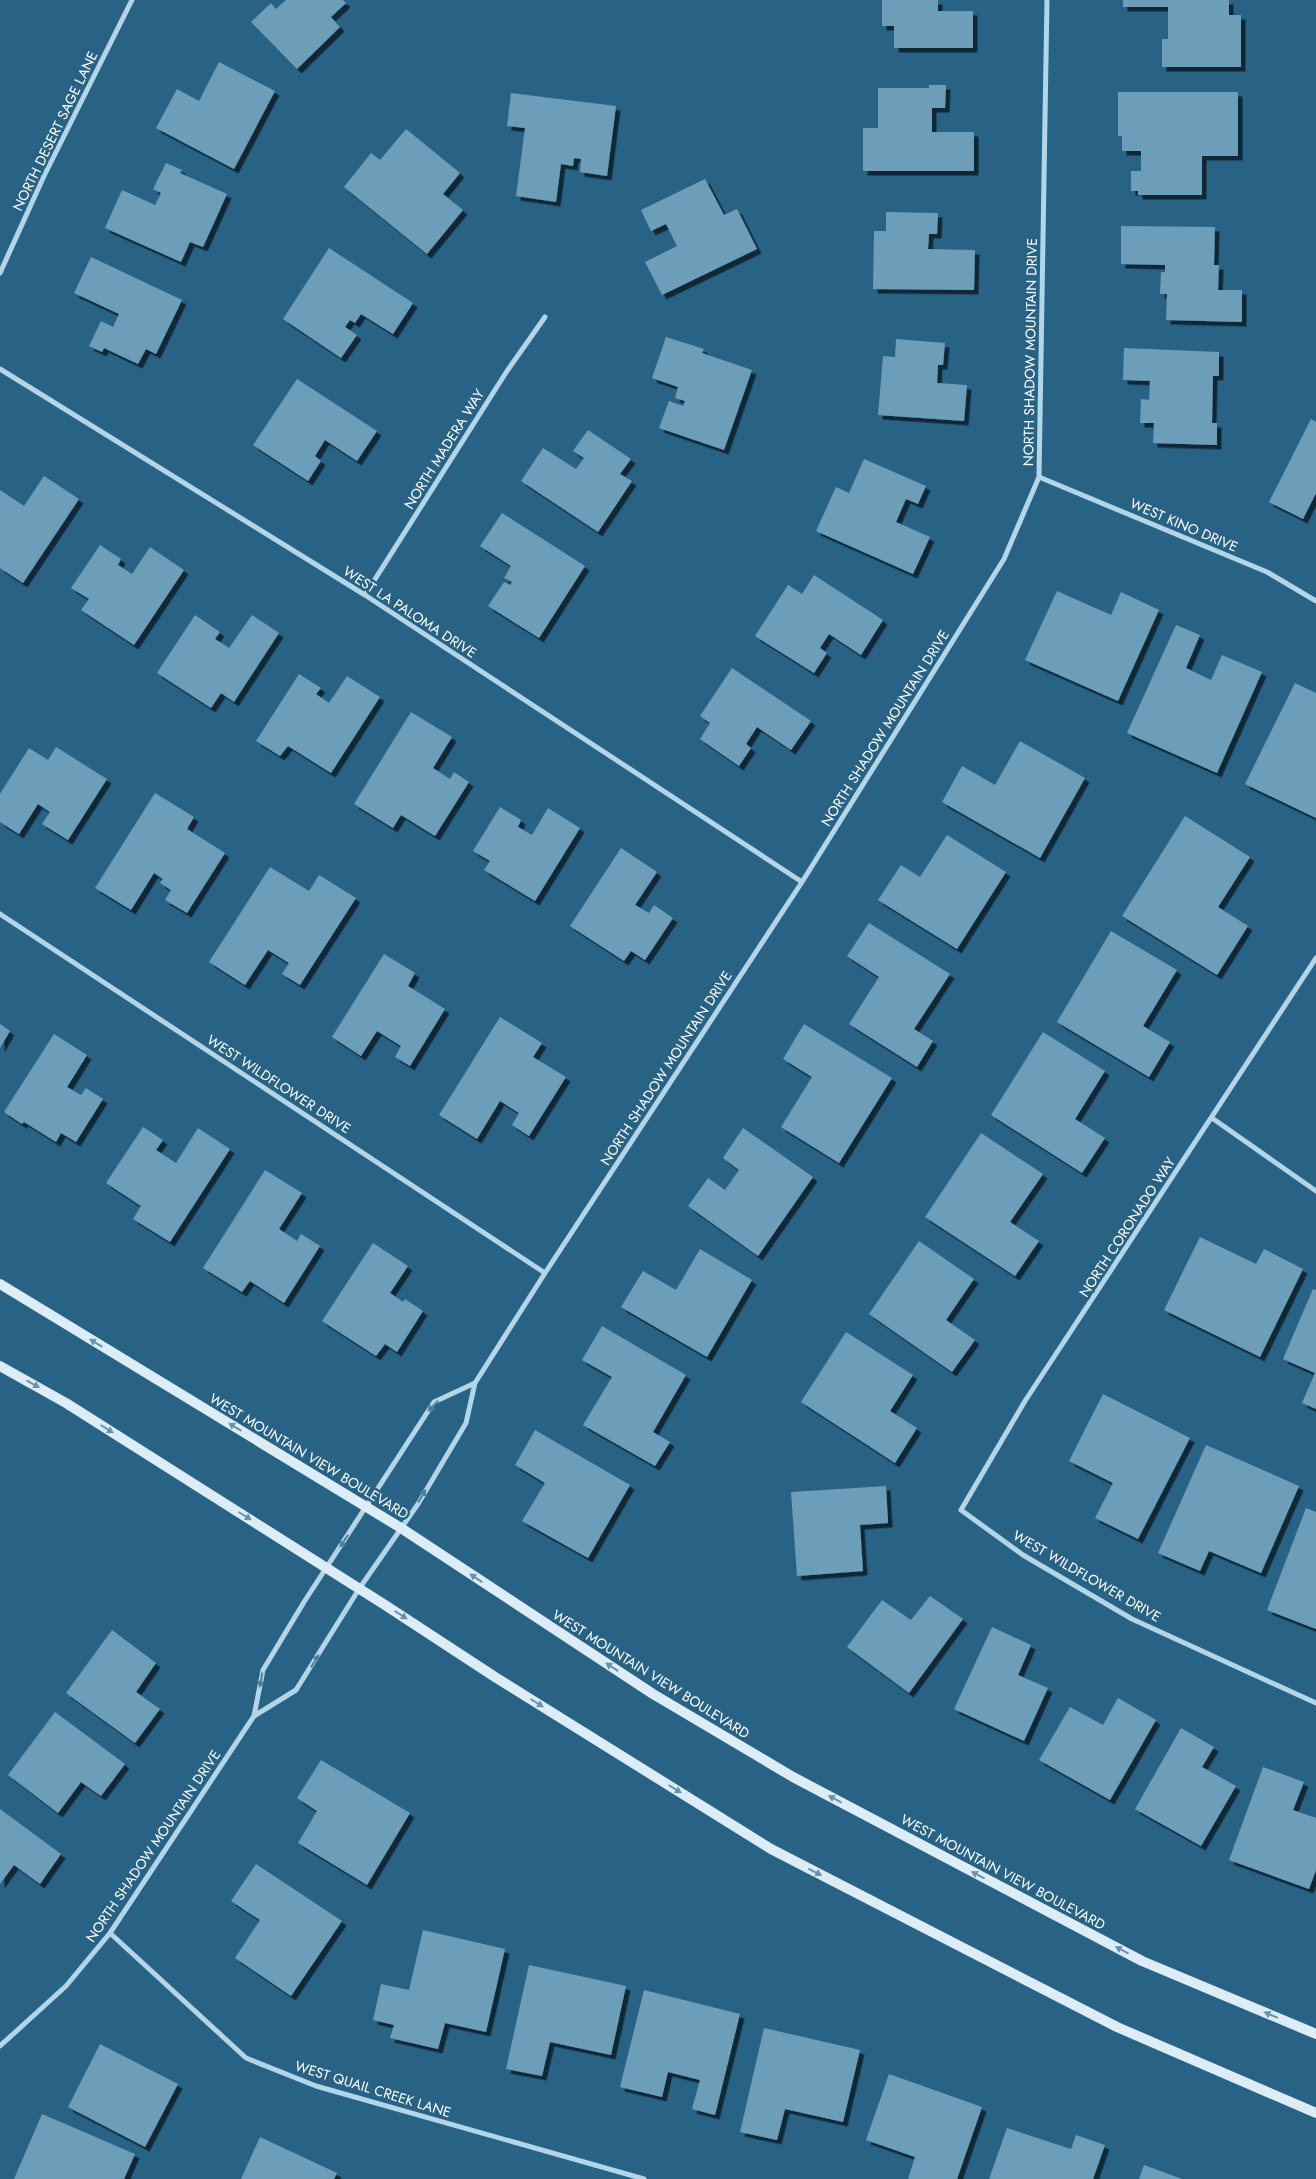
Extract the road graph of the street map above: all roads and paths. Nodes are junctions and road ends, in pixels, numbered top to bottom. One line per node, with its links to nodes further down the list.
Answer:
1 (132, 0): 3 (street, NORTH DESERT SAGE LANE)
2 (1047, 0): 6 (street, NORTH SHADOW MOUNTAIN DRIVE)
3 (0, 273)
4 (545, 317): 7 (street, NORTH MADERA WAY)
5 (0, 369): 7 (street, WEST LA PALOMA DRIVE)
6 (1039, 478): 8 (street, WEST KINO DRIVE); 9 (street, NORTH SHADOW MOUNTAIN DRIVE)
7 (365, 595): 9 (street, WEST LA PALOMA DRIVE)
8 (1316, 601)
9 (802, 882): 14 (street, NORTH SHADOW MOUNTAIN DRIVE)
10 (0, 914): 14 (street, WEST WILDFLOWER DRIVE)
11 (1316, 958): 12 (street, NORTH CORONADO WAY)
12 (1212, 1118): 13 (street); 19 (street, NORTH CORONADO WAY)
13 (1316, 1191)
14 (545, 1272): 17 (street, NORTH SHADOW MOUNTAIN DRIVE)
15 (0, 1284): 18 (street, WEST MOUNTAIN VIEW BOULEVARD, one-way to 15)
16 (0, 1366): 21 (street, one-way to 21)
17 (476, 1383): 18 (street, NORTH SHADOW MOUNTAIN DRIVE, one-way to 18); 20 (street, NORTH SHADOW MOUNTAIN DRIVE, one-way to 17)
18 (366, 1507): 20 (street, WEST MOUNTAIN VIEW BOULEVARD); 21 (street, NORTH SHADOW MOUNTAIN DRIVE, one-way to 21)
19 (961, 1510): 23 (street, WEST WILDFLOWER DRIVE)
20 (401, 1528): 22 (street, NORTH SHADOW MOUNTAIN DRIVE); 26 (street, WEST MOUNTAIN VIEW BOULEVARD, one-way to 20)
21 (326, 1568): 22 (street); 24 (street, NORTH SHADOW MOUNTAIN DRIVE, one-way to 24)
22 (359, 1589): 24 (street, NORTH SHADOW MOUNTAIN DRIVE, one-way to 22); 28 (street, one-way to 28)
23 (1316, 1703)
24 (254, 1716): 25 (street, NORTH SHADOW MOUNTAIN DRIVE)
25 (110, 1933): 27 (street, NORTH SHADOW MOUNTAIN DRIVE); 29 (street, WEST QUAIL CREEK LANE)
26 (1316, 2034)
27 (0, 2046)
28 (1316, 2113)
29 (644, 2179)

